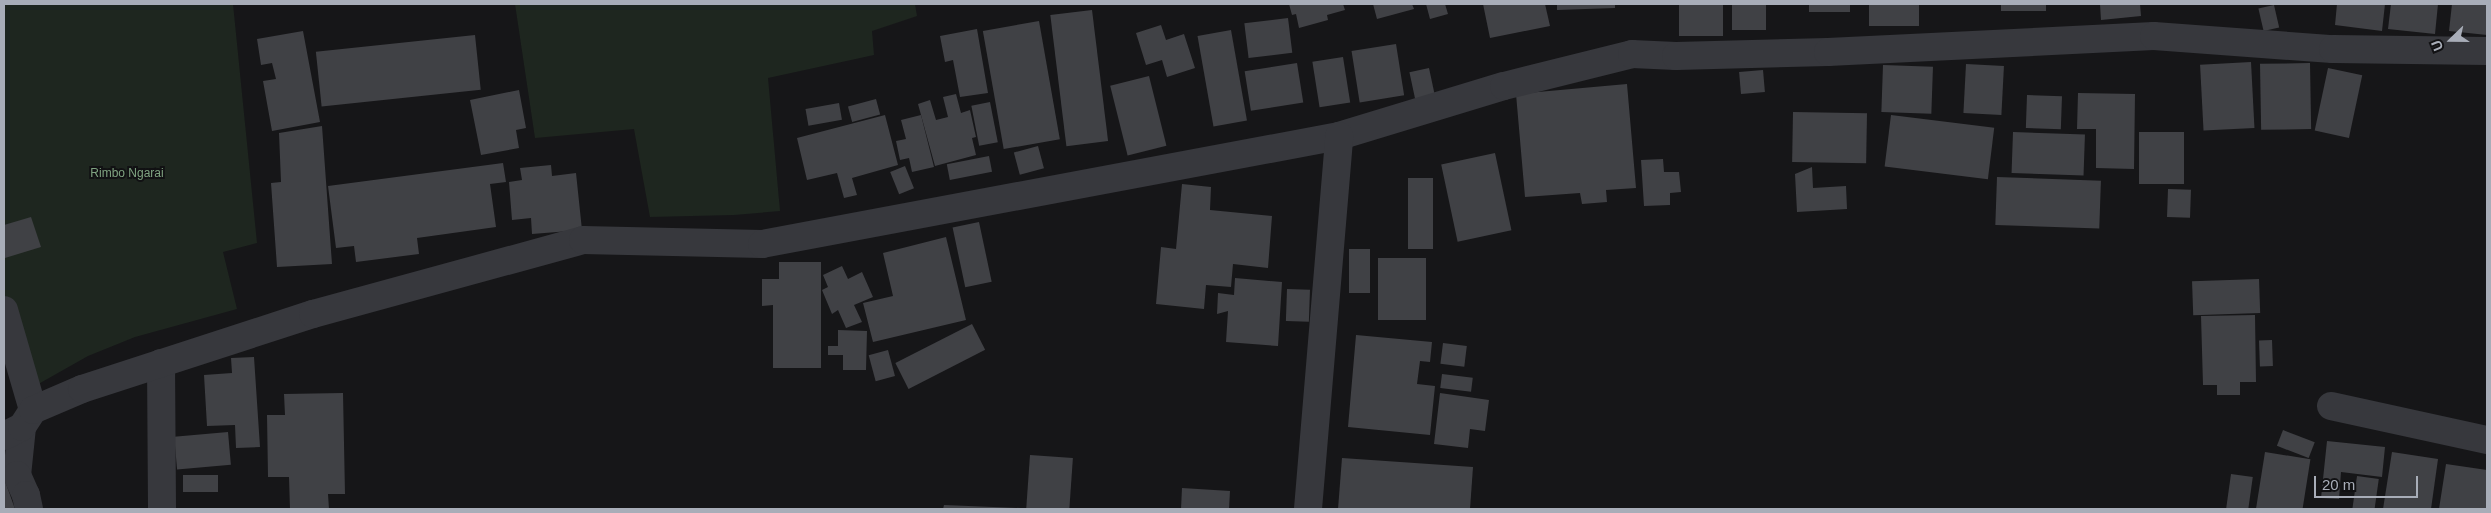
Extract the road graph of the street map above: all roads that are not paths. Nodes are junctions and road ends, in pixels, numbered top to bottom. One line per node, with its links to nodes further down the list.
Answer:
1 (2487, 51): 2 (street)
2 (1339, 136): 4 (street); 10 (street)
3 (4, 310): 6 (street)
4 (161, 363): 6 (street); 9 (street)
5 (2331, 406): 7 (street)
6 (20, 424): 8 (street)
7 (2487, 440)
8 (29, 509)
9 (162, 509)
10 (1308, 509)

